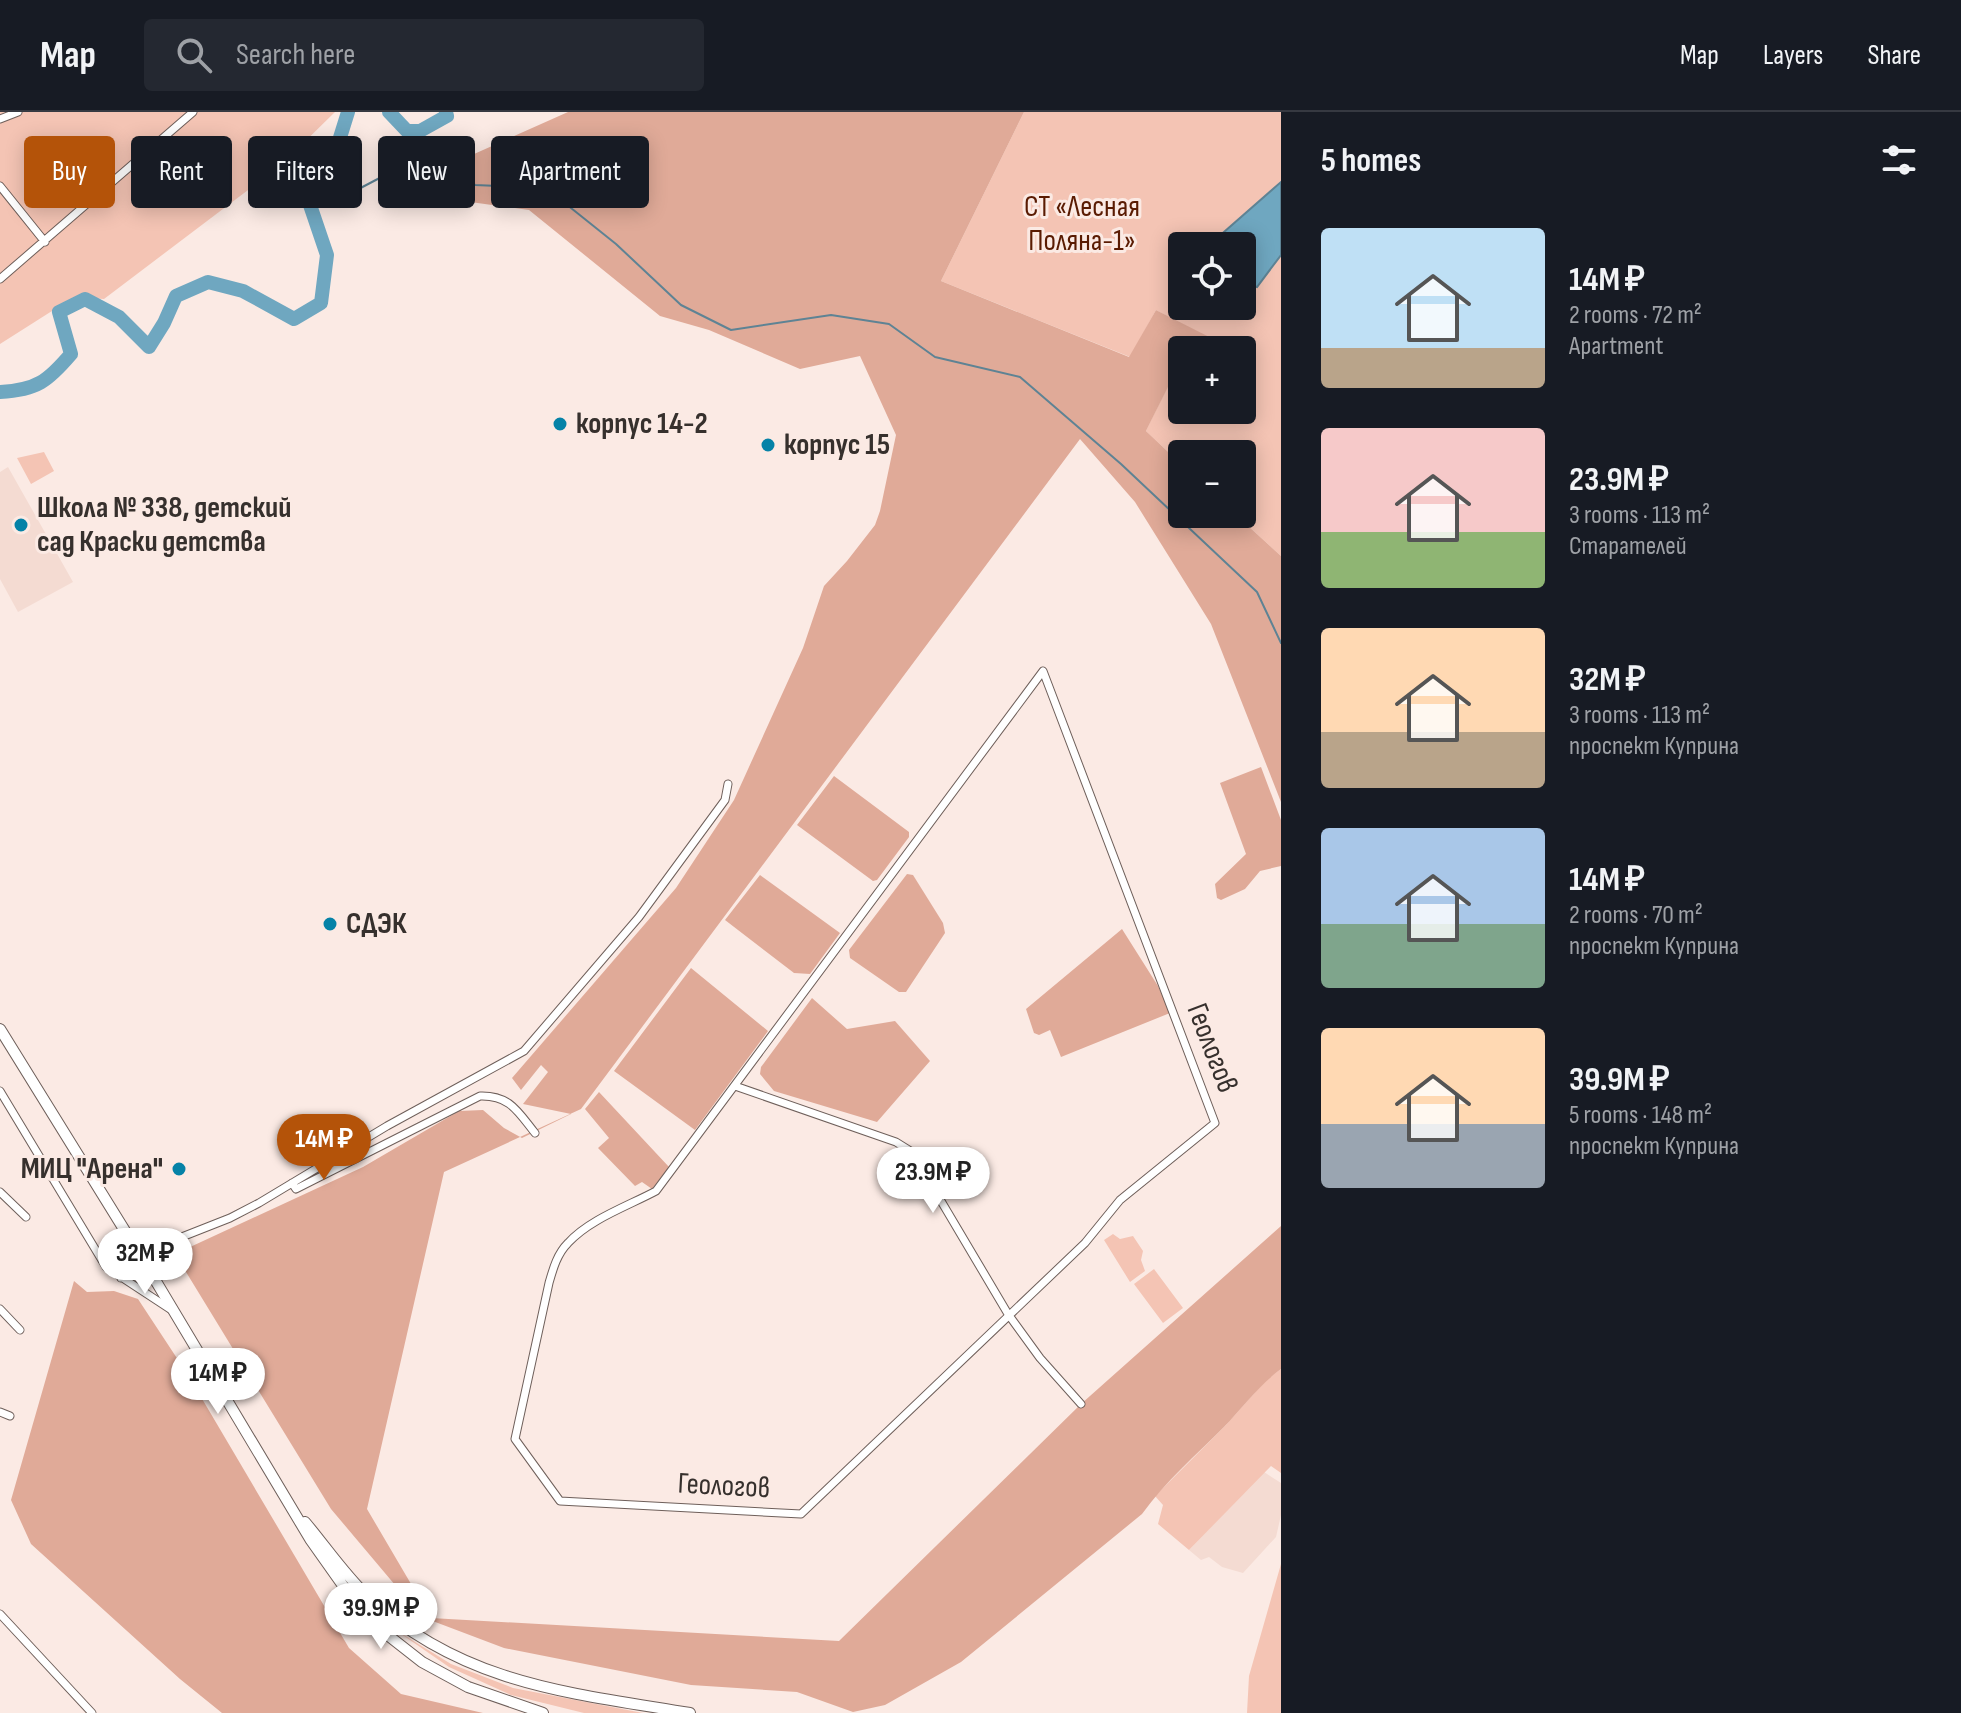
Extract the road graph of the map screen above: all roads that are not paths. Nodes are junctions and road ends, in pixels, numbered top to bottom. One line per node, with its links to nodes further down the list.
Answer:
1 (18, 112): 3 (street)
2 (193, 112): 5 (street)
3 (0, 119)
4 (0, 186): 5 (street)
5 (45, 242): 6 (street)
6 (0, 279)
7 (728, 784): 12 (street)
8 (0, 1029): 15 (main road)
9 (735, 1086): 19 (street); 19 (street, Геологов); 19 (street, Геологов)
10 (0, 1091): 16 (street)
11 (535, 1133): 12 (street)
12 (292, 1183): 15 (street)
13 (0, 1192): 14 (street)
14 (26, 1217)
15 (145, 1263): 16 (street); 18 (main road)
16 (121, 1278): 18 (street)
17 (0, 1309): 20 (street)
18 (174, 1312): 24 (main road)
19 (1008, 1314): 21 (street)
20 (20, 1330)
21 (1081, 1404)
22 (0, 1412): 23 (street)
23 (10, 1416)
24 (290, 1504): 27 (main road); 28 (main road)
25 (0, 1614): 26 (street)
26 (92, 1713)
27 (543, 1713)
28 (690, 1713)

